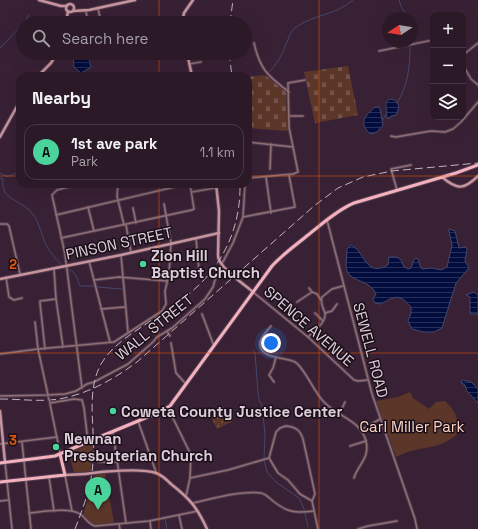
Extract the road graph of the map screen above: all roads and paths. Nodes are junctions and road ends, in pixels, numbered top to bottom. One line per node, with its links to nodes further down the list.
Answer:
1 (39, 0): 6 (street)
2 (71, 0): 5 (street); 6 (street)
3 (135, 0): 7 (street)
4 (192, 0): 14 (street)
5 (73, 6): 6 (street); 8 (street); 9 (street)
6 (67, 8): 8 (street); 10 (street)
7 (98, 8): 9 (street); 13 (street)
8 (72, 11): 9 (street); 11 (street)
9 (86, 11): 12 (street)
10 (66, 16)
11 (70, 16)
12 (87, 16)
13 (100, 16)
14 (183, 16)
15 (430, 41): 18 (street)
16 (254, 43): 29 (street)
17 (478, 43): 19 (street)
18 (379, 51)
19 (466, 52)
20 (53, 60): 25 (street)
21 (188, 60): 23 (street)
22 (201, 62): 23 (street)
23 (189, 64): 26 (street)
24 (466, 70): 28 (street)
25 (42, 72)
26 (191, 72)
27 (305, 80): 29 (street)
28 (478, 85)
29 (289, 92): 32 (street)
30 (478, 102): 34 (street)
31 (16, 108): 35 (street)
32 (290, 116): 33 (street); 38 (street)
33 (303, 116)
34 (391, 136)
35 (0, 137)
36 (252, 142): 37 (street)
37 (271, 144): 38 (street); 41 (street)
38 (294, 147): 42 (street)
39 (411, 165): 54 (street)
40 (478, 165): 45 (main road)
41 (270, 169)
42 (289, 175): 44 (street); 60 (street)
43 (478, 176): 45 (street)
44 (266, 177): 46 (street); 60 (street)
45 (442, 177): 54 (main road)
46 (252, 178)
47 (64, 188): 61 (street)
48 (117, 188): 56 (street)
49 (171, 188): 53 (street)
50 (190, 188): 55 (street)
51 (216, 188): 55 (street); 69 (street)
52 (245, 188): 63 (street, WALL STREET)
53 (167, 189): 56 (street)
54 (397, 190): 64 (main road)
55 (192, 192): 62 (street)
56 (119, 200): 58 (street); 67 (street)
57 (164, 204): 62 (street)
58 (88, 207): 61 (street); 68 (street)
59 (133, 208): 65 (street)
60 (271, 212): 63 (street)
61 (56, 215): 70 (street)
62 (167, 216): 65 (street); 72 (street)
63 (243, 217): 76 (street, WALL STREET)
64 (327, 220): 86 (street, SEWELL ROAD); 88 (main road)
65 (136, 222): 67 (street)
66 (0, 224): 79 (street)
67 (125, 224): 68 (street); 73 (street)
68 (94, 231): 70 (street)
69 (219, 233): 71 (street, PINSON STREET); 76 (street)
70 (62, 238): 77 (street)
71 (196, 238): 72 (street, PINSON STREET); 80 (street)
72 (171, 243): 73 (street, PINSON STREET); 80 (street)
73 (131, 252): 74 (street, PINSON STREET)
74 (120, 255): 75 (street, PINSON STREET); 82 (street)
75 (89, 261): 77 (street, PINSON STREET); 84 (street)
76 (221, 264): 88 (street, SPENCE AVENUE); 103 (street, WALL STREET)
77 (66, 265): 78 (street, PINSON STREET); 109 (street)
78 (54, 267): 79 (street, PINSON STREET); 91 (street)
79 (20, 274): 81 (street, PINSON STREET)
80 (169, 274): 85 (street)
81 (6, 277): 83 (street, PINSON STREET); 90 (street)
82 (123, 278): 84 (street); 85 (street); 95 (street)
83 (0, 279)
84 (94, 280): 96 (street)
85 (167, 281): 104 (street)
86 (344, 286): 92 (street); 116 (street, SEWELL ROAD)
87 (309, 288): 89 (street)
88 (253, 292): 106 (street, SPENCE AVENUE); 110 (main road)
89 (312, 292): 92 (street); 93 (street)
90 (22, 298)
91 (56, 299): 111 (street); 113 (street)
92 (321, 300): 98 (street)
93 (297, 302)
94 (337, 304): 98 (street)
95 (125, 307): 96 (street); 104 (street)
96 (101, 309): 108 (street)
97 (315, 313): 100 (street)
98 (325, 313): 100 (street)
99 (202, 314): 110 (street)
100 (323, 321): 106 (street)
101 (35, 322): 112 (street)
102 (271, 326): 115 (street)
103 (167, 331): 105 (street); 119 (street, WALL STREET)
104 (129, 333): 108 (street)
105 (170, 336)
106 (308, 337): 116 (street, SPENCE AVENUE)
107 (171, 342): 118 (street)
108 (110, 343): 109 (street)
109 (75, 346): 111 (street); 119 (street)
110 (214, 346): 118 (main road)
111 (64, 347): 113 (street)
112 (38, 349): 113 (street); 114 (street); 121 (street)
113 (45, 349)
114 (0, 354)
115 (276, 357): 117 (street); 126 (street)
116 (368, 380): 127 (street, SEWELL ROAD)
117 (274, 382)
118 (186, 384): 124 (main road)
119 (82, 388): 121 (street, WALL STREET)
120 (0, 396): 121 (street, WALL STREET)
121 (48, 396): 123 (street, bridge)
122 (345, 402): 126 (street)
123 (50, 403): 131 (street); 134 (street)
124 (168, 407): 128 (main road); 148 (street)
125 (0, 411): 135 (street)
126 (339, 415): 129 (street)
127 (380, 419): 129 (street); 176 (street, SEWELL ROAD)
128 (138, 421): 130 (main road); 145 (street)
129 (362, 430): 132 (street)
130 (113, 432): 134 (main road, bridge); 142 (street)
131 (57, 438): 133 (street); 137 (street)
132 (366, 441): 136 (street); 149 (street)
133 (22, 442): 135 (street); 140 (street)
134 (89, 442): 137 (main road)
135 (1, 444): 141 (street)
136 (350, 446)
137 (61, 456): 140 (main road); 146 (main road)
138 (98, 456): 142 (street)
139 (269, 458): 148 (street); 156 (street); 156 (street)
140 (23, 460): 141 (main road); 150 (street)
141 (5, 462): 143 (main road); 151 (street)
142 (117, 462): 144 (street)
143 (0, 463)
144 (118, 471): 145 (street); 146 (street, bridge); 166 (street)
145 (156, 473): 153 (street)
146 (65, 476): 147 (main road); 159 (street)
147 (50, 477): 150 (main road); 158 (street)
148 (190, 478): 153 (street)
149 (354, 478)
150 (26, 479): 151 (main road); 161 (street)
151 (7, 481): 152 (main road); 154 (street)
152 (0, 482)
153 (186, 496): 157 (street)
154 (9, 500): 155 (street); 168 (street)
155 (0, 501)
156 (312, 501): 160 (street)
157 (193, 503): 160 (street); 162 (street)
158 (54, 511): 159 (street); 161 (street)
159 (72, 511): 167 (street)
160 (314, 511): 174 (street)
161 (29, 512): 169 (street)
162 (198, 512): 163 (street); 173 (street)
163 (180, 515): 164 (street); 172 (street)
164 (149, 521): 166 (street); 171 (street)
165 (397, 521): 175 (street)
166 (126, 523): 167 (street)
167 (119, 524): 170 (street)
168 (12, 529)
169 (31, 529)
170 (120, 529)
171 (151, 529)
172 (182, 529)
173 (207, 529)
174 (318, 529)
175 (358, 529)
176 (417, 529)

